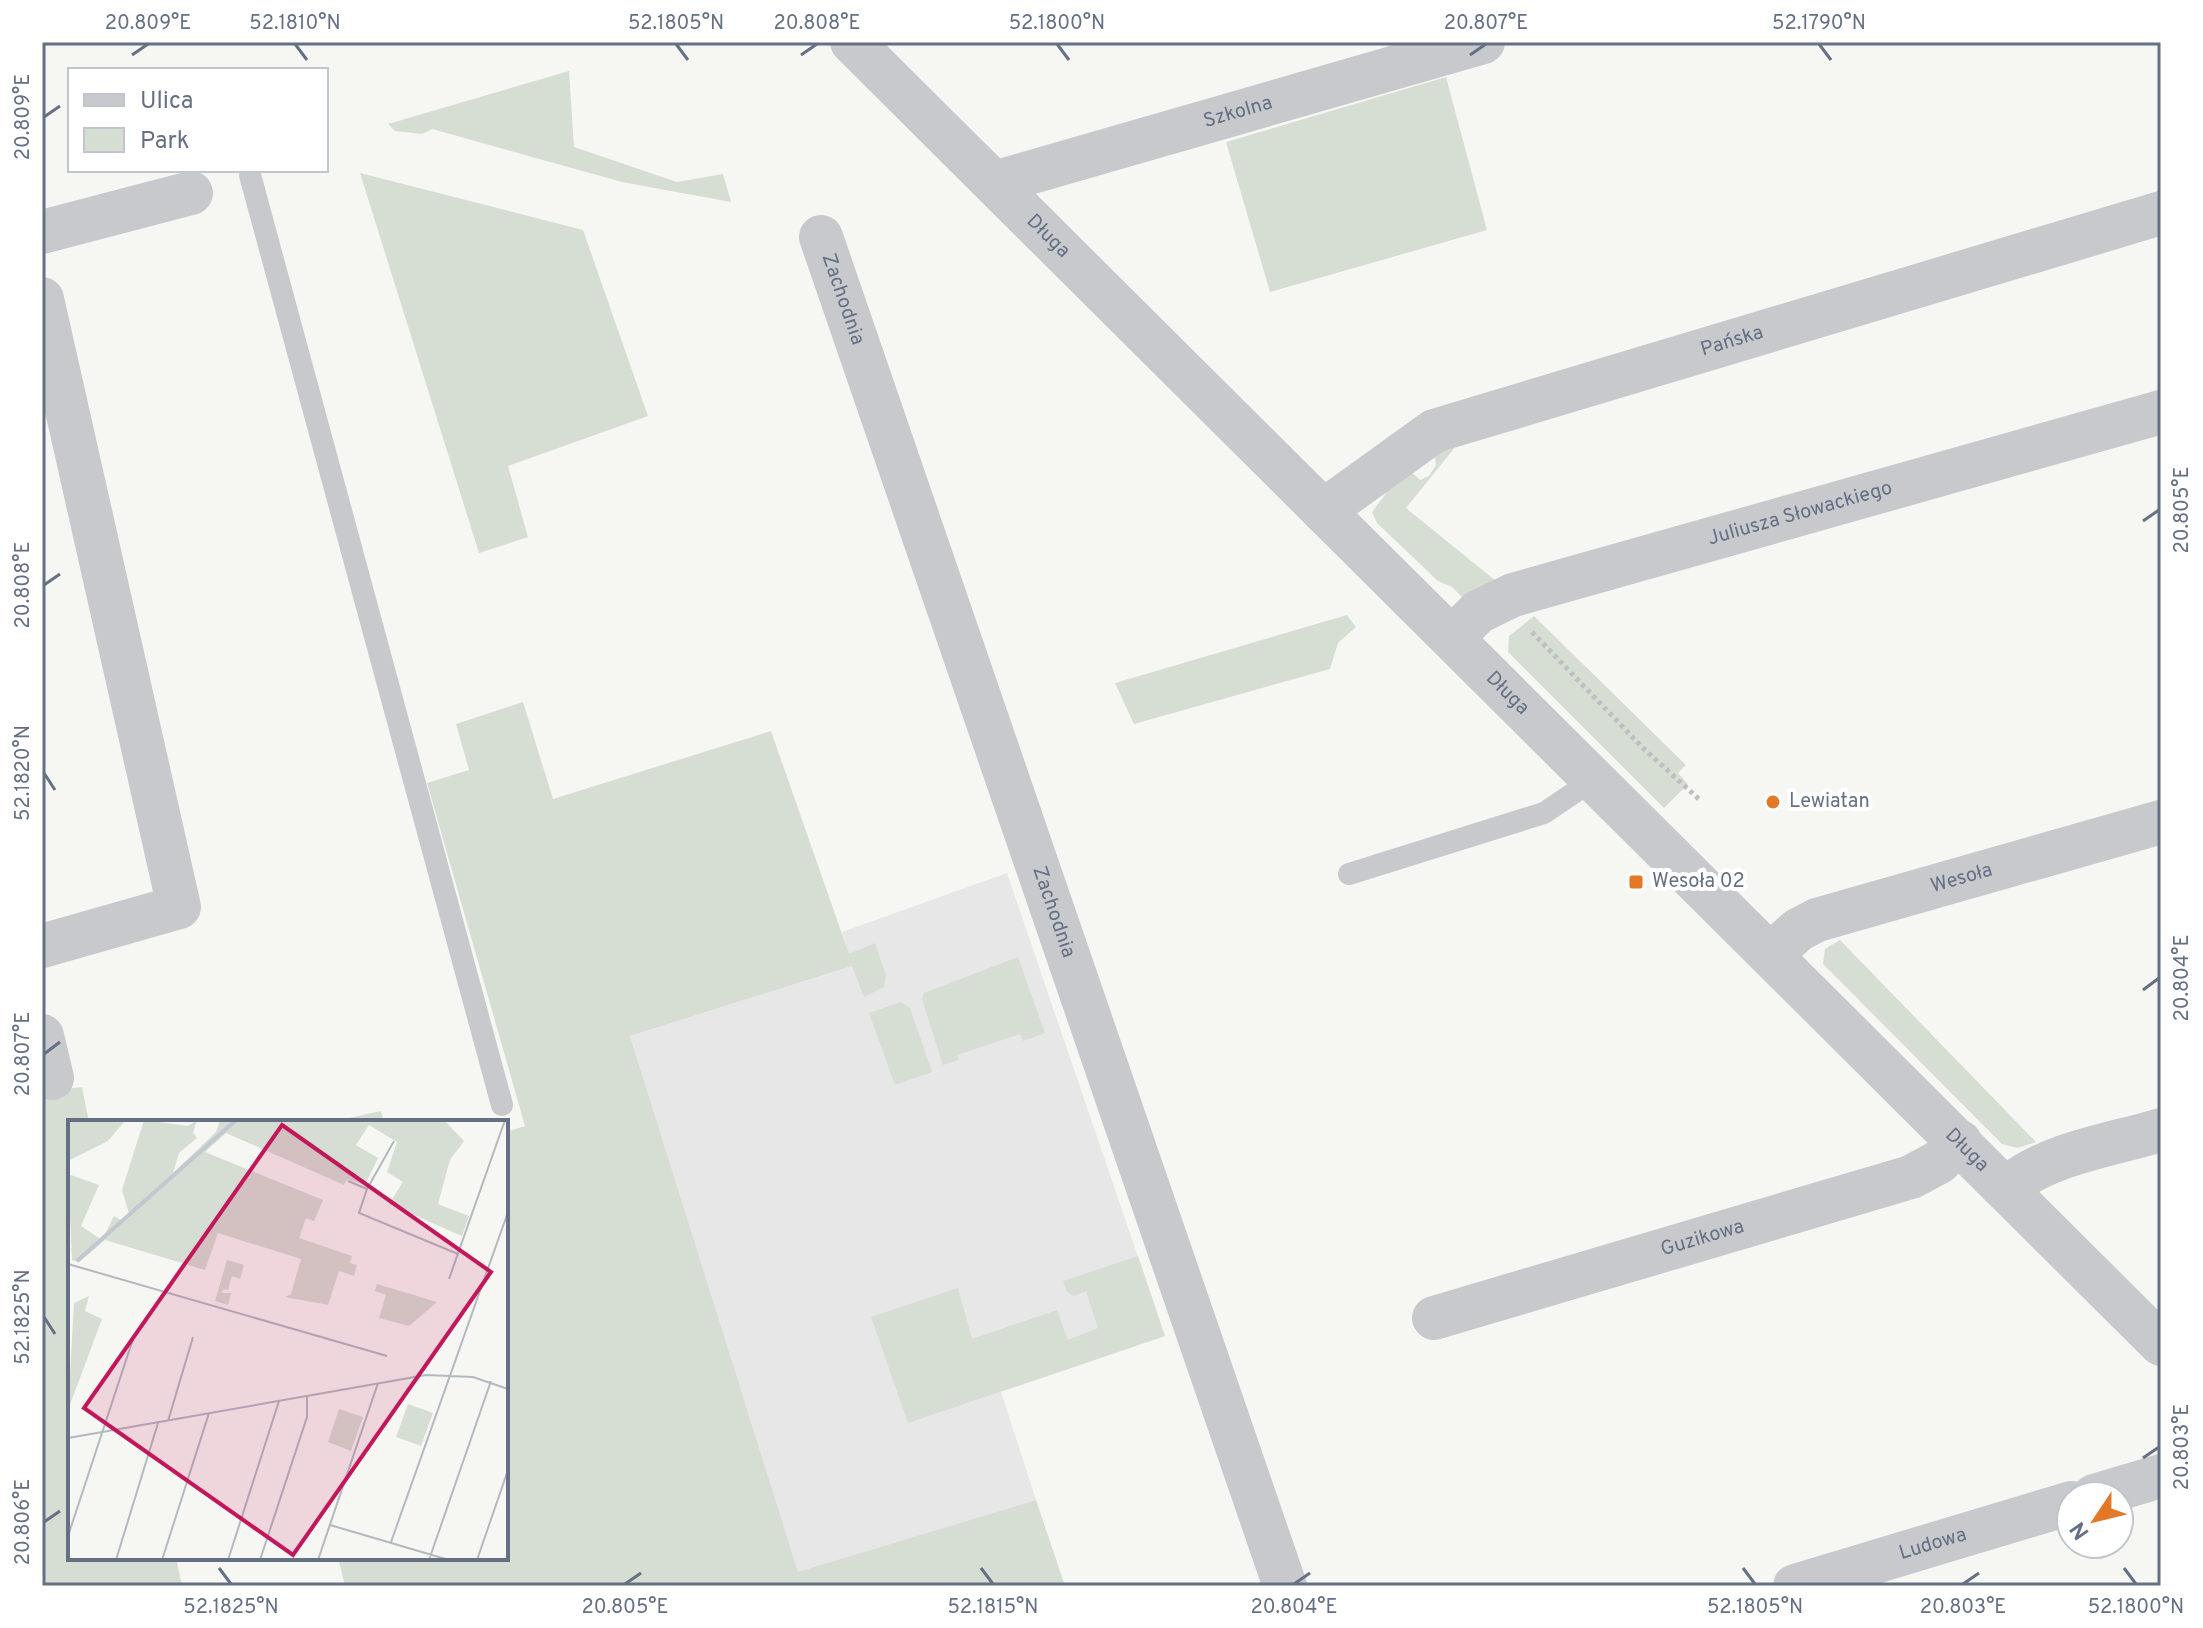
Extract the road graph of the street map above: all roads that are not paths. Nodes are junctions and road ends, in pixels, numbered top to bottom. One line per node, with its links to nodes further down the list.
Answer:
1 (852, 42): 4 (street, Długa)
2 (1483, 42): 4 (street, Szkolna)
3 (250, 175): 20 (lane)
4 (994, 183): 11 (street, Długa)
5 (191, 193): 7 (street)
6 (2161, 213): 11 (street, Pańska)
7 (42, 232)
8 (821, 237): 29 (street, Zachodnia)
9 (42, 299): 16 (street)
10 (2161, 412): 12 (street, Juliusza Słowackiego)
11 (1323, 511): 12 (street, Długa)
12 (1452, 638): 13 (street, Długa)
13 (1593, 780): 15 (lane); 17 (street, Długa)
14 (2161, 822): 17 (street, Wesoła)
15 (1349, 874)
16 (48, 944)
17 (1771, 954): 22 (street, Długa)
18 (42, 1036): 19 (street)
19 (52, 1078)
20 (502, 1105)
21 (2161, 1130): 23 (street)
22 (1960, 1142): 23 (street, Długa); 24 (street, Guzikowa)
23 (2007, 1189): 25 (street, Długa)
24 (1434, 1318)
25 (2161, 1344)
26 (2161, 1476): 27 (street)
27 (2135, 1484)
28 (2055, 1508): 30 (street, Ludowa)
29 (1285, 1586)
30 (1795, 1586)

